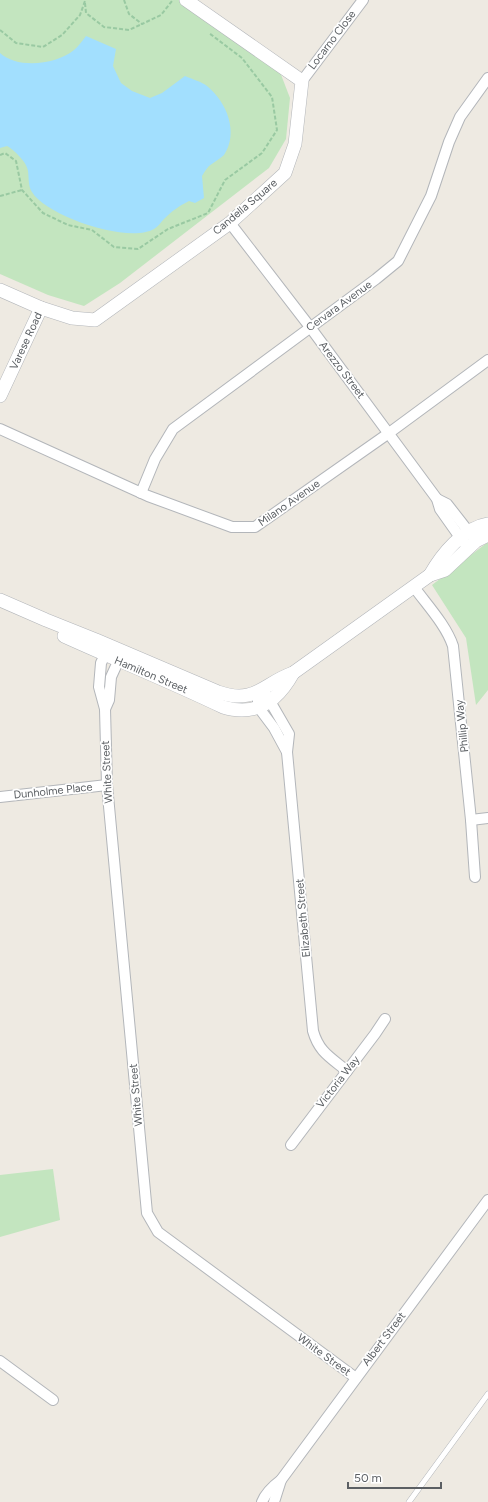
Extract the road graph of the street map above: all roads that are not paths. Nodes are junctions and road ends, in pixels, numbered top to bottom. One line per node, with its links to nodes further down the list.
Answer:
1 (363, 0): 4 (street, Locarno Close)
2 (182, 2): 4 (street)
3 (488, 78): 8 (street, Cervara Avenue)
4 (302, 81): 5 (street, Candella Square)
5 (230, 223): 7 (street, Candella Square); 8 (street, Arezzo Street)
6 (0, 290): 7 (street, Candella Square)
7 (41, 308): 10 (street, Varese Road)
8 (310, 328): 12 (street, Arezzo Street); 13 (street, Cervara Avenue)
9 (488, 360): 12 (street, Milano Avenue)
10 (0, 396)
11 (0, 430): 13 (street, Milano Avenue)
12 (389, 433): 13 (street, Milano Avenue); 16 (street, Arezzo Street)
13 (141, 493)
14 (488, 524): 16 (street, Hamilton Street)
15 (488, 535): 16 (street, Hamilton Street)
16 (468, 539): 17 (street, Hamilton Street)
17 (414, 587): 23 (street, Hamilton Street); 32 (street, Phillip Way)
18 (0, 600): 20 (street, Hamilton Street)
19 (0, 609): 20 (street, Hamilton Street)
20 (22, 614): 21 (street, Hamilton Street)
21 (107, 650): 22 (street, Hamilton Street); 27 (street, White Street)
22 (120, 656): 24 (street, Hamilton Street); 26 (street, Hamilton Street); 27 (street, White Street)
23 (293, 673): 24 (street, Hamilton Street); 25 (street, Hamilton Street)
24 (261, 690): 25 (street, Elizabeth Street); 26 (street)
25 (270, 700): 26 (street, Hamilton Street); 28 (street, Elizabeth Street)
26 (259, 708): 28 (street, Elizabeth Street)
27 (105, 709): 29 (street, White Street)
28 (287, 752): 35 (street, Elizabeth Street)
29 (107, 785): 30 (street, Dunholme Place); 39 (street, White Street)
30 (0, 797)
31 (488, 818): 32 (street)
32 (471, 820): 33 (street, Phillip Way)
33 (475, 877)
34 (385, 1019): 35 (street, Victoria Way)
35 (347, 1071): 36 (street, Victoria Way)
36 (291, 1145)
37 (488, 1200): 39 (street, Albert Street)
38 (0, 1361): 41 (street)
39 (356, 1378): 42 (street, Albert Street)
40 (488, 1394): 45 (lane)
41 (53, 1400)
42 (281, 1480): 43 (street, Albert Street); 44 (street, Albert Street)
43 (262, 1502)
44 (274, 1502)
45 (409, 1502)

